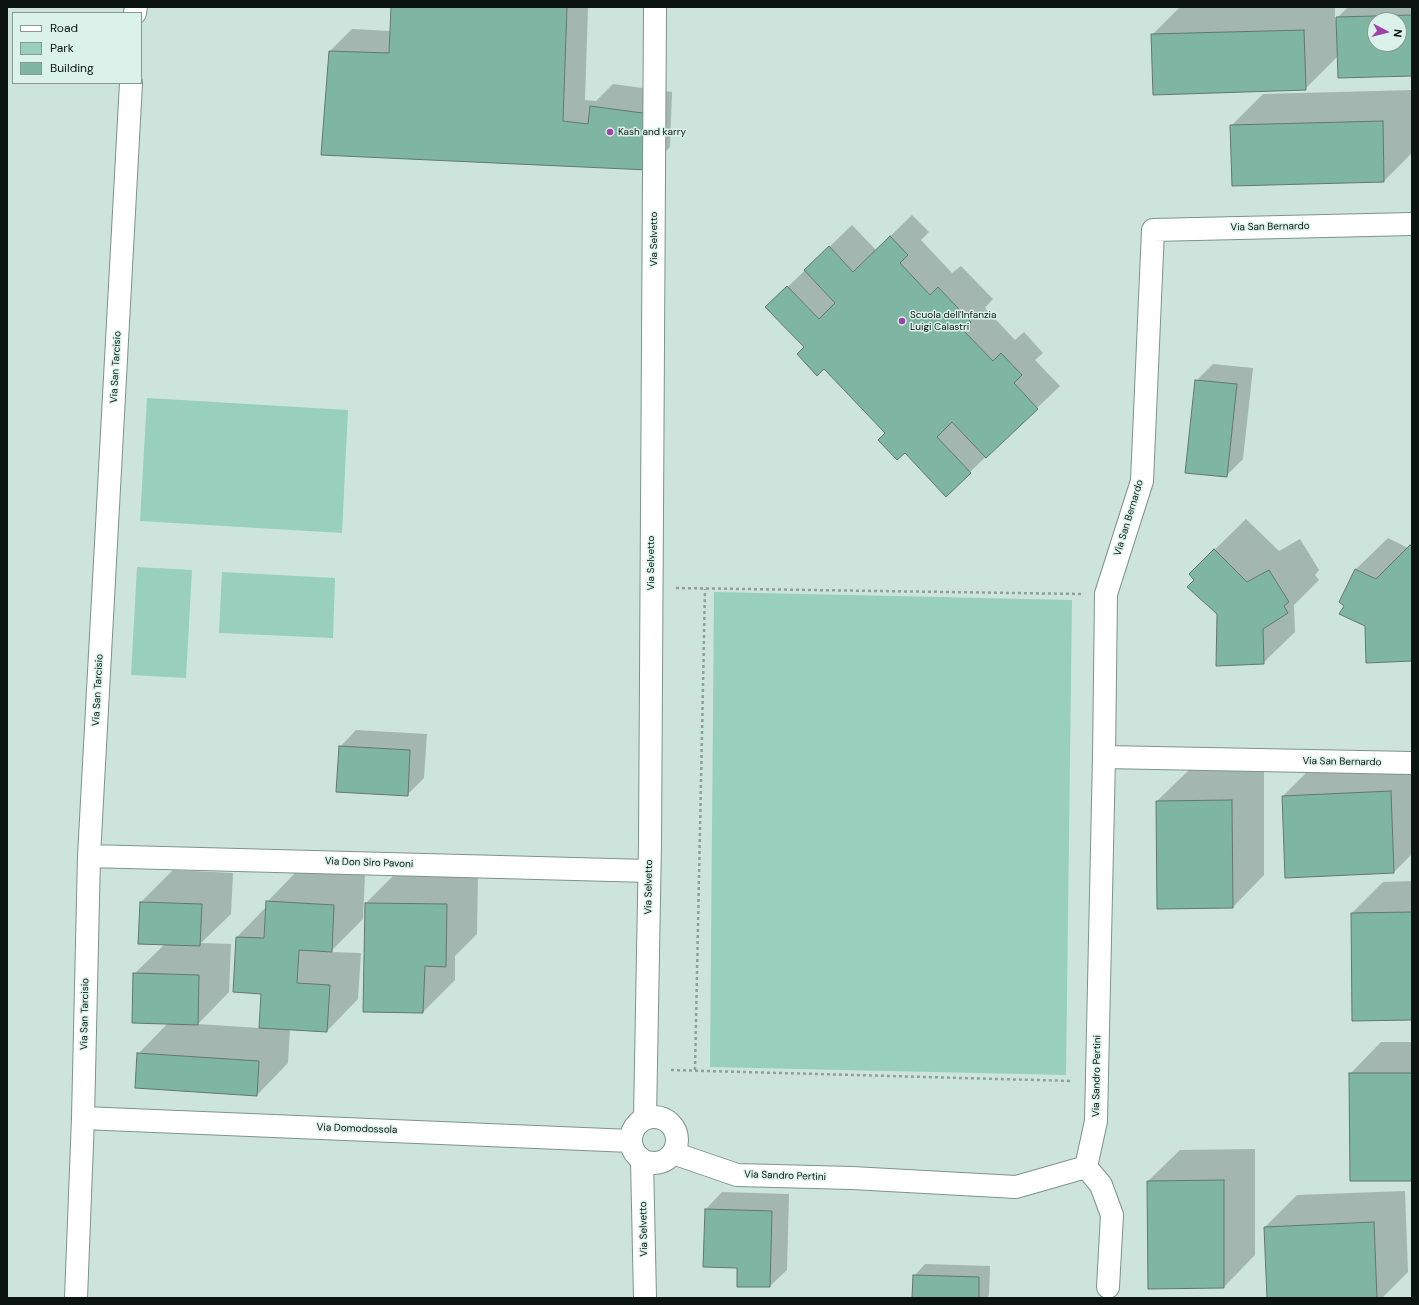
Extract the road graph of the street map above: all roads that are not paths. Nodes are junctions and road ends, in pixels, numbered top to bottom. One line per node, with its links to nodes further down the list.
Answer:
1 (655, 7): 7 (street, Via Selvetto)
2 (131, 84): 6 (street, Via San Tarcisio)
3 (1412, 224): 4 (street, Via San Bernardo)
4 (1104, 757): 5 (street, Via San Bernardo); 13 (street, Via Sandro Pertini)
5 (1412, 763)
6 (89, 856): 7 (street, Via Don Siro Pavoni); 8 (street, Via San Tarcisio)
7 (649, 871): 9 (street, Via Selvetto)
8 (83, 1118): 10 (street, Via Domodossola); 15 (street, Via San Tarcisio)
9 (646, 1118): 10 (street); 11 (street)
10 (631, 1141): 12 (street)
11 (673, 1153): 12 (street); 13 (street, Via Sandro Pertini)
12 (642, 1160): 16 (street, Via Selvetto)
13 (1086, 1167): 14 (street)
14 (1108, 1287)
15 (76, 1298)
16 (645, 1298)

